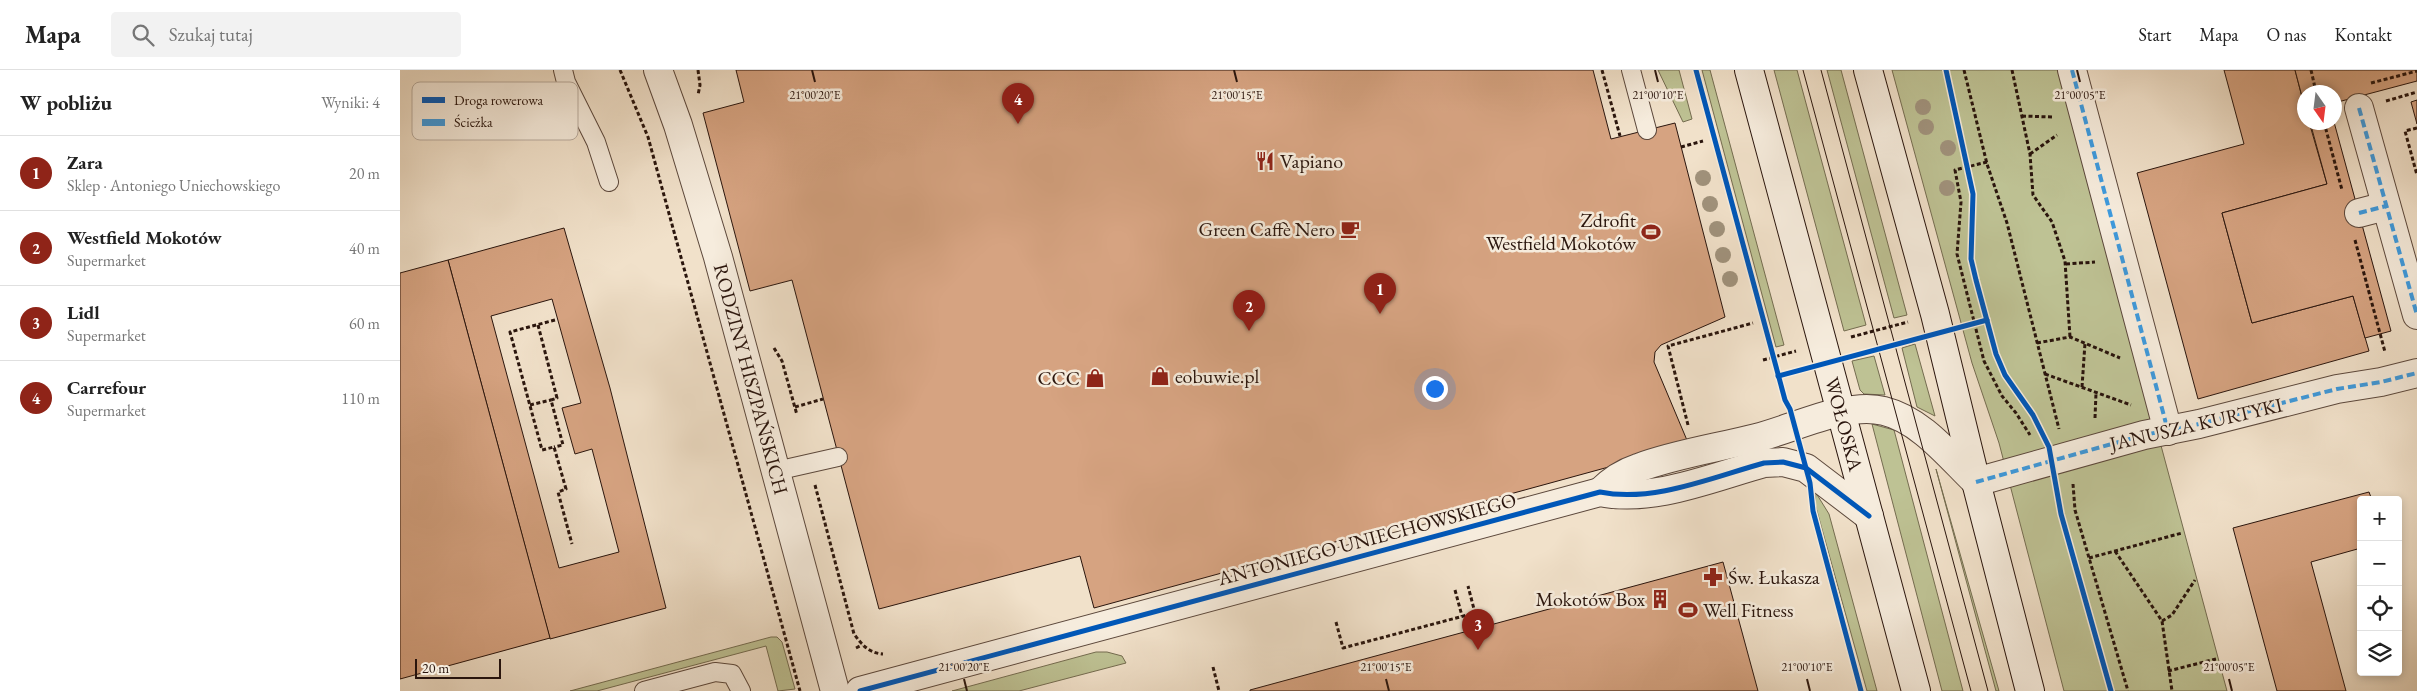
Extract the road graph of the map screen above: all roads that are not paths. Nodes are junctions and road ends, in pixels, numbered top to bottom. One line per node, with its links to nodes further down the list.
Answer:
1 (658, 70): 18 (street, RODZINY HISZPAŃSKICH)
2 (1631, 70): 8 (lane)
3 (1749, 70): 14 (street, WOŁOSKA)
4 (1868, 70): 19 (street)
5 (2072, 70): 15 (street)
6 (2361, 97): 10 (street)
7 (578, 106): 9 (lane)
8 (1647, 130)
9 (609, 182)
10 (2386, 206): 11 (street); 12 (street)
11 (2359, 213)
12 (2417, 315)
13 (2417, 373): 15 (street, JANUSZA KURTYKI)
14 (1841, 413): 19 (street, ANTONIEGO UNIECHOWSKIEGO); 20 (street, ANTONIEGO UNIECHOWSKIEGO); 22 (street, WOŁOSKA)
15 (2168, 431): 19 (street, JANUSZA KURTYKI)
16 (838, 457): 17 (lane)
17 (809, 464): 18 (lane); 21 (lane)
18 (776, 471): 21 (street, RODZINY HISZPAŃSKICH)
19 (1976, 482): 28 (street)
20 (1600, 492): 22 (street, ANTONIEGO UNIECHOWSKIEGO); 26 (street, ANTONIEGO UNIECHOWSKIEGO)
21 (787, 511): 25 (street, RODZINY HISZPAŃSKICH)
22 (1869, 516): 27 (street, WOŁOSKA)
23 (644, 691): 24 (lane)
24 (741, 691)
25 (834, 691)
26 (860, 691)
27 (1916, 691)
28 (2030, 691)

